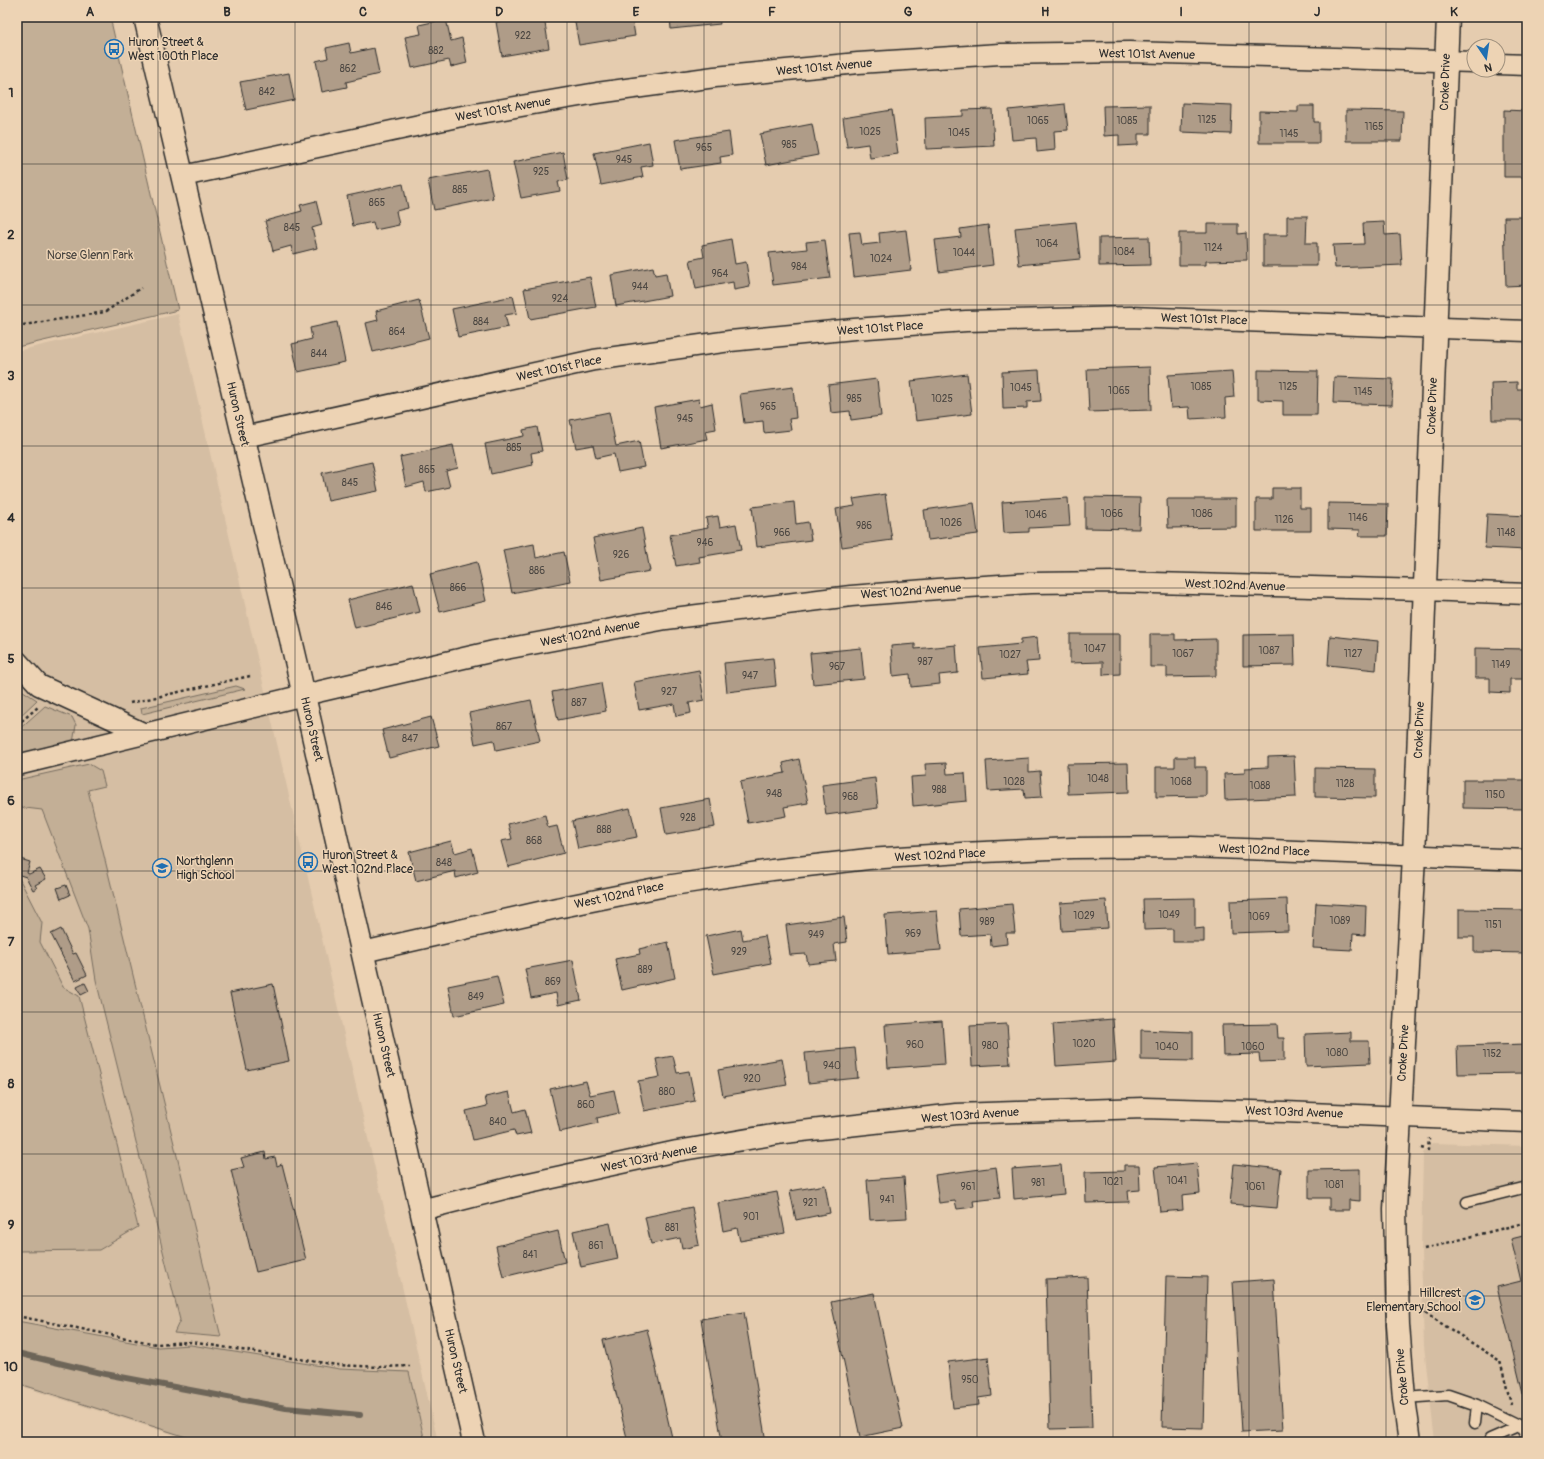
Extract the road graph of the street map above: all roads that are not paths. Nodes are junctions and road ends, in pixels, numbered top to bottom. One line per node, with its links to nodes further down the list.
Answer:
1 (145, 17): 7 (main road, Huron Street)
2 (1448, 17): 3 (main road, Croke Drive)
3 (1446, 61): 4 (street, West 101st Avenue); 7 (street, West 101st Avenue); 8 (main road, Croke Drive)
4 (1466, 62)
5 (1506, 64): 6 (street)
6 (1527, 65)
7 (183, 176): 10 (main road, Huron Street)
8 (1435, 327): 9 (street, West 101st Place); 10 (street, West 101st Place); 11 (main road, Croke Drive)
9 (1527, 331)
10 (244, 437): 14 (main road, Huron Street)
11 (1424, 590): 12 (street, West 102nd Avenue); 14 (street, West 102nd Avenue); 17 (main road, Croke Drive)
12 (1527, 594)
13 (17, 661): 15 (street)
14 (304, 695): 15 (street, West 102nd Avenue); 19 (main road, Huron Street)
15 (145, 734): 16 (street, West 102nd Avenue)
16 (17, 765)
17 (1414, 856): 18 (street, West 102nd Place); 19 (street, West 102nd Place); 20 (main road, Croke Drive)
18 (1527, 860)
19 (363, 952): 24 (main road, Huron Street)
20 (1400, 1116): 21 (street, West 103rd Avenue); 24 (street, West 103rd Avenue); 25 (main road, Croke Drive)
21 (1527, 1122)
22 (1527, 1187): 23 (lane)
23 (1467, 1202)
24 (422, 1210): 30 (main road, Huron Street)
25 (1404, 1398): 26 (lane); 31 (main road, Croke Drive)
26 (1477, 1405): 27 (lane); 28 (lane)
27 (1476, 1422)
28 (1520, 1426): 29 (lane); 32 (lane)
29 (1527, 1437)
30 (474, 1442)
31 (1410, 1442)
32 (1490, 1442)

